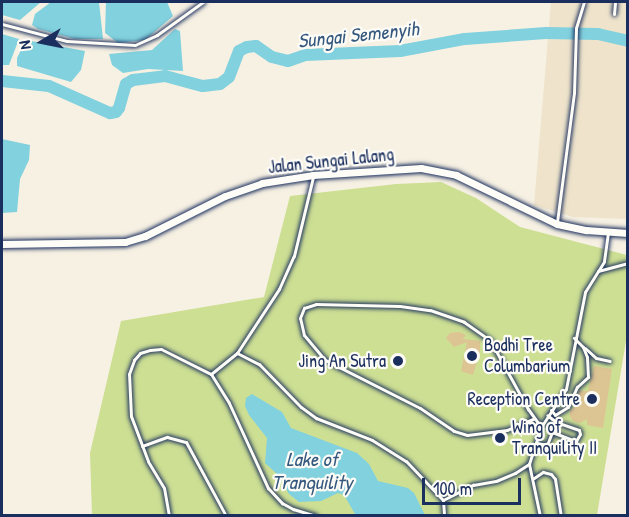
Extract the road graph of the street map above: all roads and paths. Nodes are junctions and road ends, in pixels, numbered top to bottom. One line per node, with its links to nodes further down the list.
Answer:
1 (203, 2): 5 (lane)
2 (584, 2): 7 (lane)
3 (615, 2): 4 (lane)
4 (614, 14)
5 (2, 24)
6 (314, 175): 7 (street, Jalan Sungai Lalang); 10 (street, Jalan Sungai Lalang); 15 (lane)
7 (557, 224): 8 (street, Jalan Sungai Lalang)
8 (608, 233): 9 (street, Jalan Sungai Lalang); 12 (lane)
9 (627, 233)
10 (2, 244)
11 (627, 263): 12 (lane)
12 (598, 271): 13 (lane)
13 (574, 338): 14 (lane); 18 (lane)
14 (583, 347): 16 (lane); 18 (lane)
15 (237, 353): 17 (lane); 26 (lane)
16 (610, 361)
17 (211, 374): 23 (lane); 29 (lane)
18 (550, 410): 19 (lane)
19 (547, 415): 21 (lane); 22 (lane)
20 (533, 418): 20 (lane); 21 (lane)
21 (541, 427): 22 (lane)
22 (536, 443): 24 (lane)
23 (142, 446): 27 (lane); 28 (lane)
24 (529, 464): 25 (lane); 26 (lane)
25 (534, 478): 31 (lane); 32 (lane)
26 (443, 500): 30 (lane)
27 (169, 516)
28 (226, 516)
29 (316, 516)
30 (444, 516)
31 (540, 516)
32 (561, 516)

